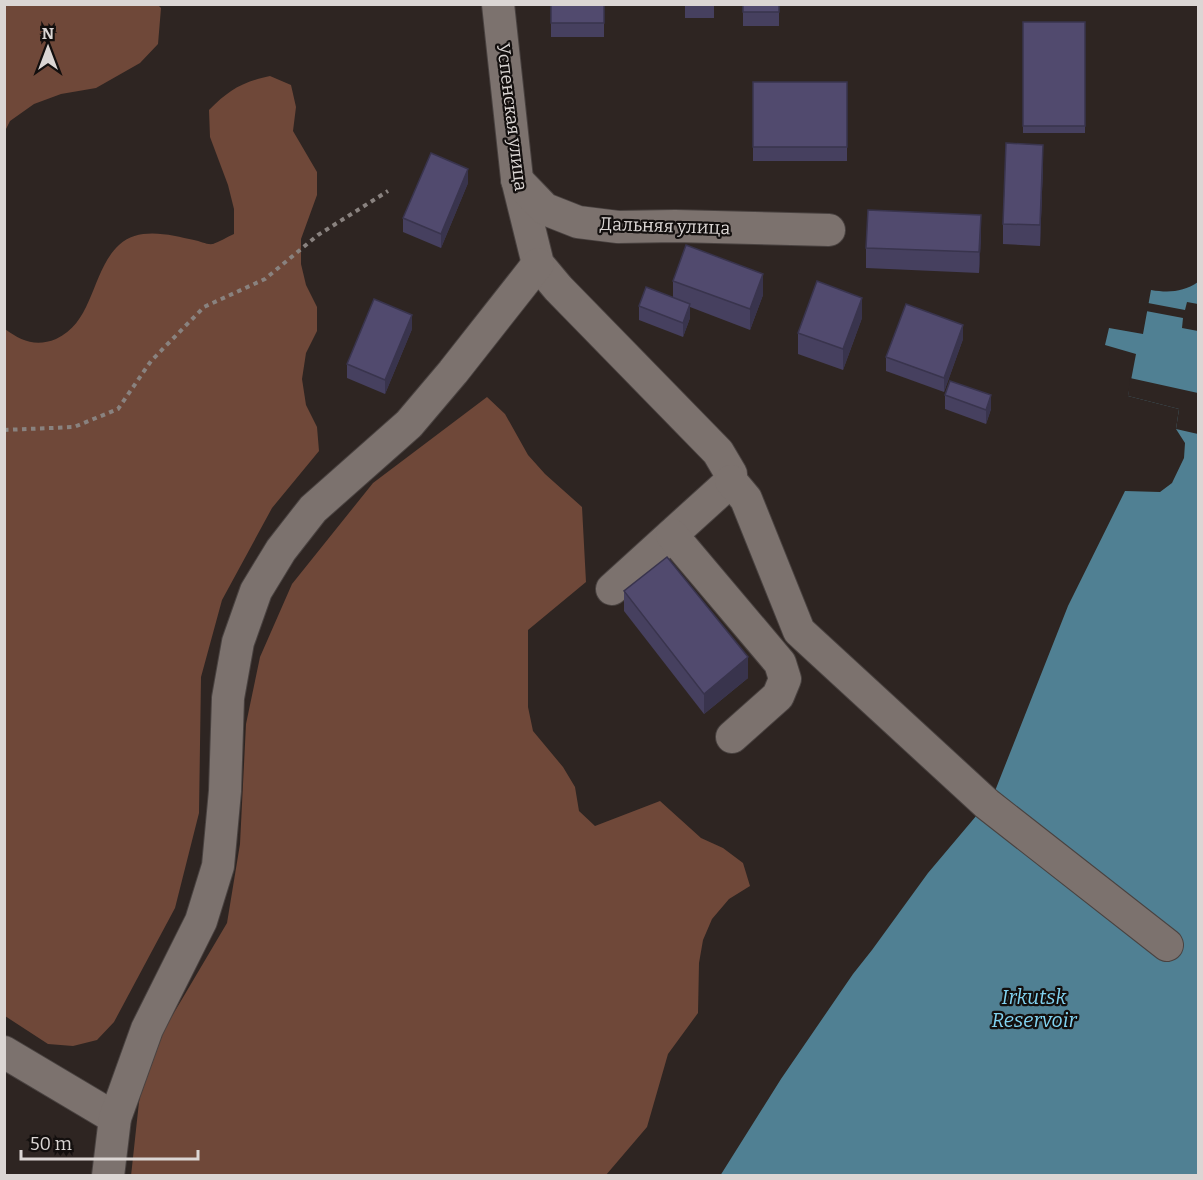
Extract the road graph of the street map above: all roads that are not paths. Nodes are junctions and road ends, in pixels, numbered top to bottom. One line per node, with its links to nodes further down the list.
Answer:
1 (498, 4): 2 (street, Успенская улица)
2 (517, 179): 3 (street, Дальняя улица); 4 (street, Успенская улица)
3 (829, 230)
4 (538, 264): 5 (street); 11 (street)
5 (731, 481): 6 (street); 9 (street)
6 (672, 535): 7 (street); 8 (street)
7 (612, 589)
8 (732, 737)
9 (1167, 945)
10 (4, 1052): 11 (street)
11 (115, 1118): 12 (street)
12 (108, 1176)

